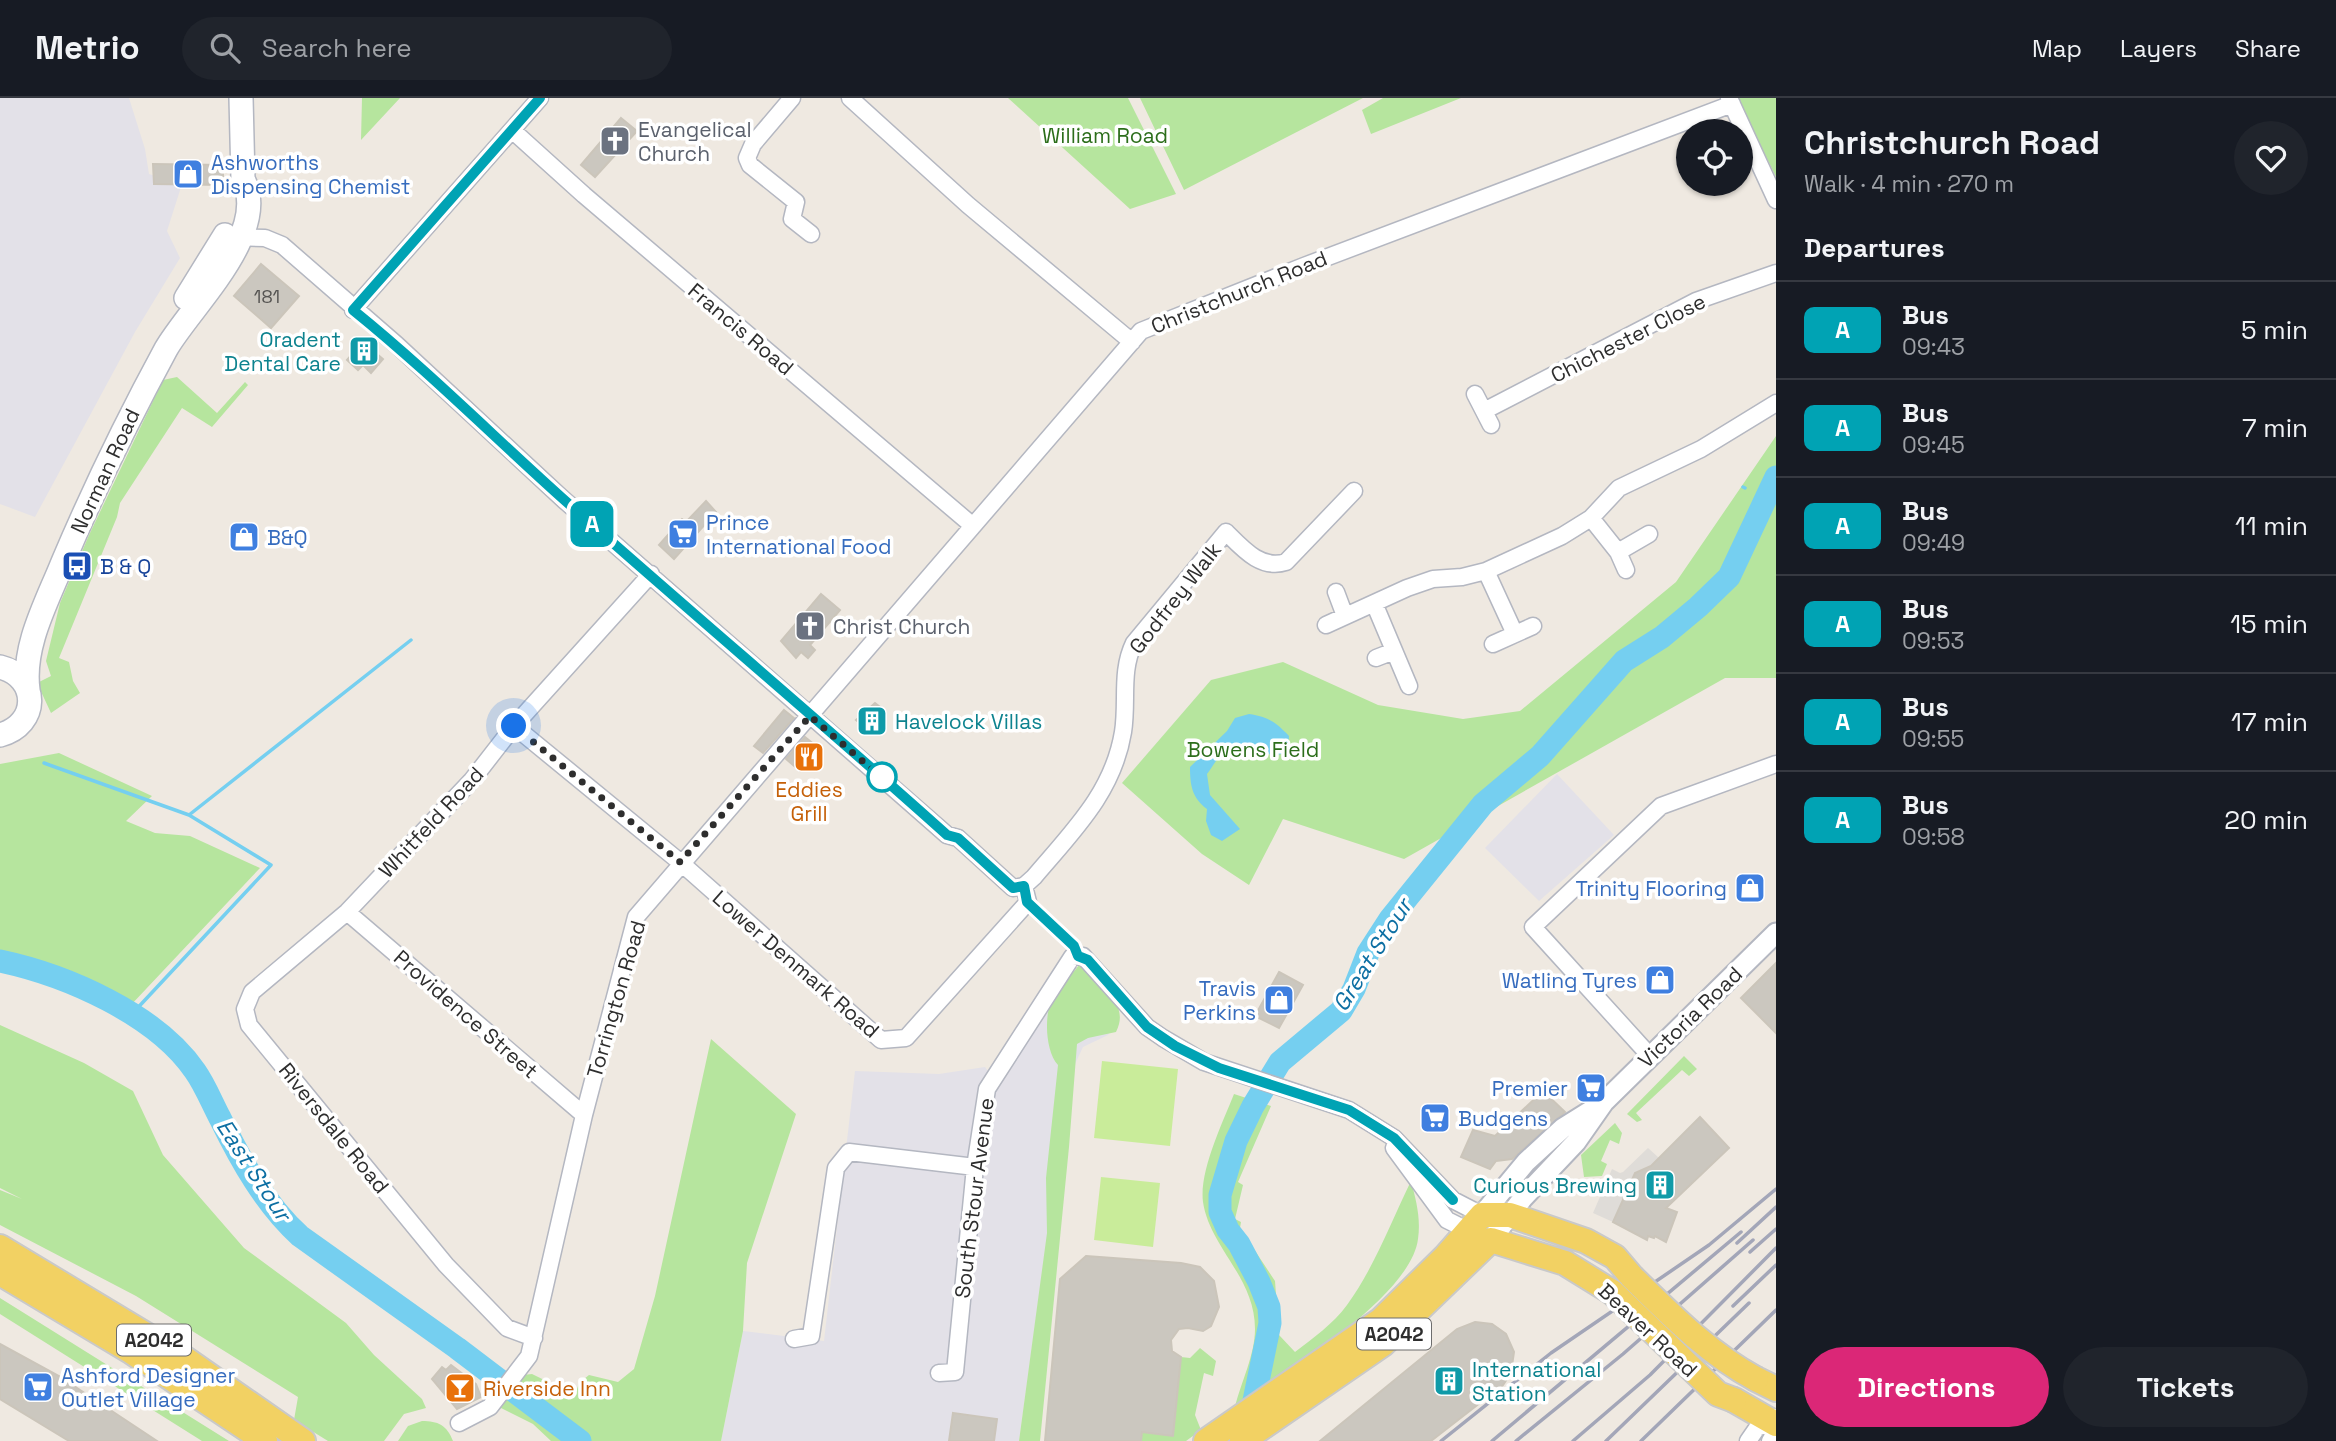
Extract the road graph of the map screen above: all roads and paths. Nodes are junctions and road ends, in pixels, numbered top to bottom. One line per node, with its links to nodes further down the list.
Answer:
1 (241, 98): 8 (main road)
2 (540, 98): 6 (street)
3 (792, 98): 9 (street)
4 (850, 98): 12 (street)
5 (1731, 101): 7 (street); 12 (street, Christchurch Road)
6 (512, 130): 11 (street); 17 (street, Francis Road)
7 (1776, 201)
8 (236, 227): 11 (street); 25 (main road, Norman Road)
9 (811, 234)
10 (1776, 273): 13 (street, Chichester Close)
11 (353, 310): 22 (street)
12 (1132, 342): 17 (street, Christchurch Road)
13 (1475, 394)
14 (1776, 403): 16 (street)
15 (1354, 491): 42 (street, Godfrey Walk)
16 (1591, 519): 19 (street); 21 (street)
17 (973, 526): 37 (street, Christchurch Road)
18 (1649, 534): 19 (street)
19 (1618, 552): 20 (street)
20 (1626, 570)
21 (1486, 571): 24 (street); 29 (street)
22 (651, 574): 37 (street); 38 (street, Whitfeld Road)
23 (1336, 592): 26 (street)
24 (1374, 603): 26 (street); 31 (street)
25 (41, 614): 33 (main road, Norman Road); 36 (main road, Norman Road)
26 (1346, 616): 27 (street)
27 (1326, 625)
28 (1533, 626): 29 (street)
29 (1515, 634): 30 (street)
30 (1493, 644)
31 (1394, 651): 32 (street); 35 (street)
32 (1376, 658)
33 (0, 662)
34 (0, 667): 36 (main road)
35 (1409, 686)
36 (28, 690): 39 (main road, Norman Road)
37 (810, 716): 41 (street, Torrington Road); 42 (street)
38 (514, 726): 41 (street, Lower Denmark Road); 43 (street, Whitfeld Road)
39 (0, 736)
40 (1776, 764): 46 (street)
41 (680, 862): 42 (street, Lower Denmark Road); 48 (street, Torrington Road)
42 (1026, 894)
43 (348, 912): 48 (street, Providence Street); 54 (street, Riversdale Road)
44 (1776, 933): 46 (street, Victoria Road)
45 (1078, 956): 49 (street, South Stour Avenue); 51 (street, Beaver Road)
46 (1650, 1056): 47 (street, Victoria Road)
47 (1604, 1102): 50 (street, Victoria Road); 51 (street, Victoria Road)
48 (584, 1115): 54 (street, Torrington Road)
49 (975, 1167): 55 (street); 56 (street, South Stour Avenue)
50 (1510, 1215): 51 (main road, Beaver Road); 57 (main road, Beaver Road, bridge)
51 (1480, 1229): 58 (main road, A2042); 60 (main road, Beaver Road, bridge)
52 (0, 1247): 62 (main road, A2042)
53 (0, 1273): 61 (main road, A2042)
54 (534, 1338): 59 (street, Torrington Road)
55 (794, 1339)
56 (939, 1373)
57 (1766, 1384)
58 (1283, 1399): 63 (main road, A2042); 64 (main road, A2042)
59 (459, 1423)
60 (1773, 1425): 65 (street)
61 (265, 1441)
62 (303, 1441)
63 (1206, 1441)
64 (1242, 1441)
65 (1748, 1441)

